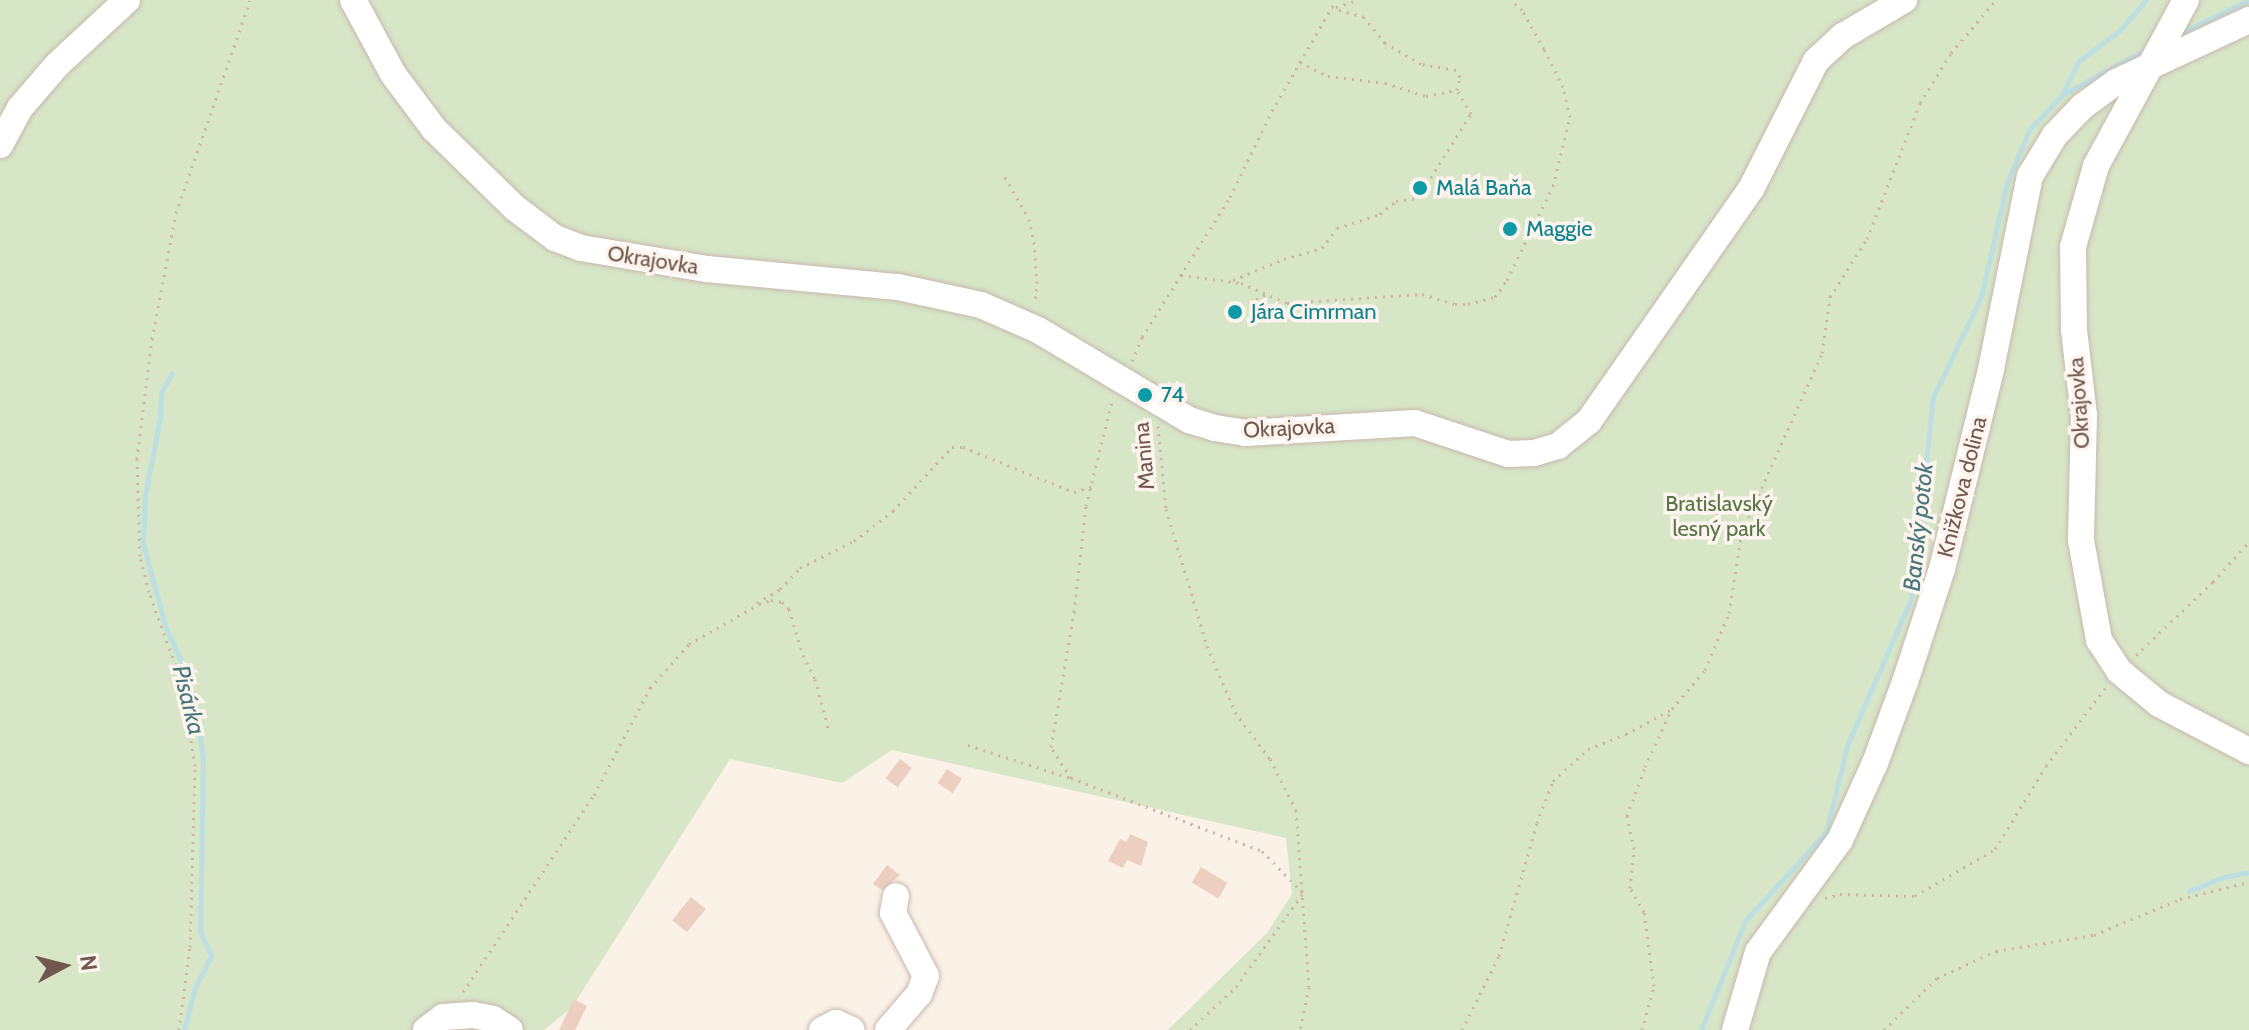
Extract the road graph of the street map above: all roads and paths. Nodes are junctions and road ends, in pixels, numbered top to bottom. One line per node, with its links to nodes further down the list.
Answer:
1 (127, 0): 15 (street)
2 (250, 0): 37 (path)
3 (353, 0): 21 (street, Okrajovka)
4 (1336, 0): 10 (path, Manina)
5 (1358, 0): 10 (path)
6 (1511, 0): 19 (path)
7 (1904, 0): 22 (street, Okrajovka)
8 (1996, 0): 27 (path)
9 (2186, 0): 12 (street, Okrajovka)
10 (1332, 8): 13 (path, Manina); 14 (path)
11 (2249, 20): 12 (street, Knižkova dolina)
12 (2159, 47): 26 (street, Okrajovka); 35 (street, Knižkova dolina)
13 (1300, 62): 14 (path); 22 (path, Manina)
14 (1457, 90): 18 (path)
15 (0, 145)
16 (1005, 177): 21 (path)
17 (1178, 275): 18 (path)
18 (1228, 281): 19 (path)
19 (1265, 295): 20 (path)
20 (1242, 307)
21 (1007, 314): 22 (street, Okrajovka)
22 (1133, 386): 23 (path); 33 (path, Manina)
23 (1094, 486): 25 (path); 31 (path)
24 (2249, 542): 26 (path)
25 (740, 615): 28 (path); 36 (path)
26 (2119, 671): 30 (street, Okrajovka); 35 (path)
27 (1672, 709): 44 (path); 45 (path)
28 (829, 731)
29 (968, 745): 31 (path)
30 (2249, 751)
31 (1071, 778): 33 (path)
32 (2249, 882): 47 (path)
33 (1303, 893): 42 (path); 43 (path, Manina)
34 (896, 896): 41 (street)
35 (1788, 910): 46 (street, Knižkova dolina)
36 (434, 1024): 38 (street)
37 (179, 1030)
38 (510, 1030)
39 (822, 1030): 40 (street)
40 (852, 1030)
41 (888, 1030)
42 (1190, 1030)
43 (1300, 1030)
44 (1462, 1030)
45 (1642, 1030)
46 (1735, 1030)
47 (1884, 1030)

